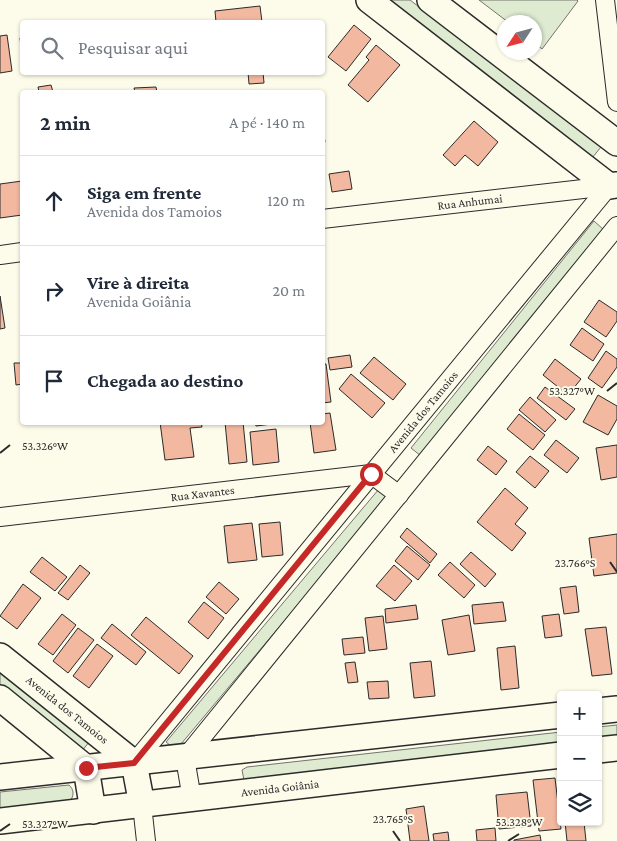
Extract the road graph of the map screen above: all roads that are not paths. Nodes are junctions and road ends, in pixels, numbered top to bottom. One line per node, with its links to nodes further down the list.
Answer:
1 (369, 0): 6 (street)
2 (430, 0): 5 (street)
3 (605, 0): 4 (street)
4 (617, 102)
5 (617, 143)
6 (613, 186): 7 (street, Rua Anhumai); 11 (street, Avenida dos Tamoios)
7 (325, 219)
8 (617, 226): 12 (street)
9 (20, 252): 10 (street)
10 (0, 255)
11 (371, 474): 12 (street); 13 (street, Rua Xavantes); 23 (street, Avenida dos Tamoios)
12 (400, 495): 22 (street)
13 (0, 516)
14 (0, 656): 23 (street, Avenida dos Tamoios)
15 (0, 698): 24 (street)
16 (617, 709): 17 (street)
17 (602, 711)
18 (557, 715): 22 (street)
19 (617, 748): 20 (street)
20 (602, 750)
21 (557, 754): 26 (street, Avenida Goiânia)
22 (185, 758): 23 (street); 26 (street)
23 (134, 763): 24 (street); 27 (street)
24 (86, 768): 25 (street); 28 (street)
25 (0, 777)
26 (192, 799): 27 (street, Avenida Goiânia)
27 (142, 805): 28 (street, Avenida Goiânia); 30 (street)
28 (93, 810): 29 (street, Avenida Goiânia)
29 (0, 821)
30 (146, 841)

